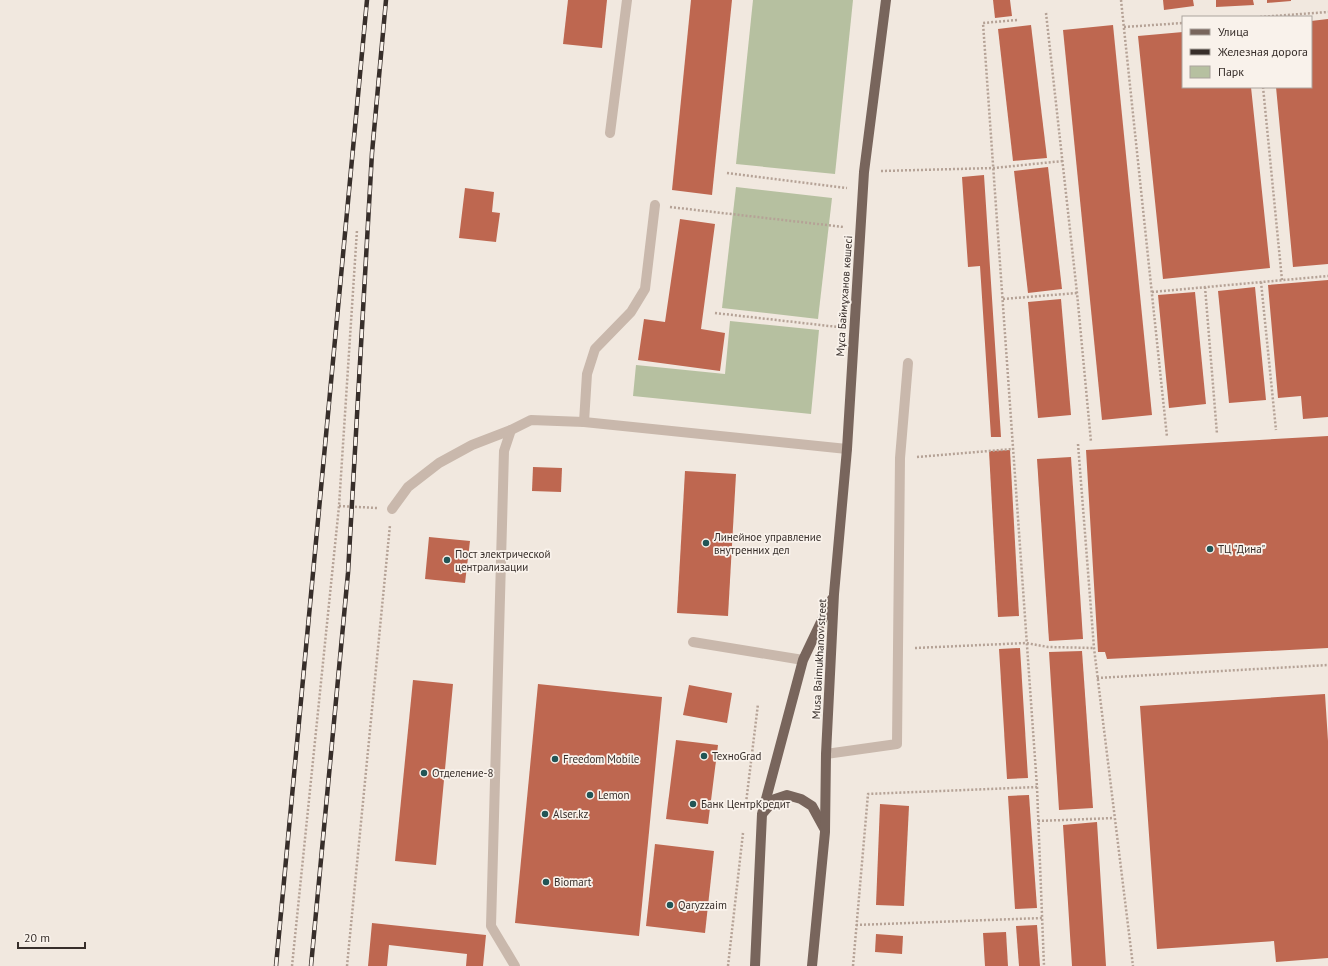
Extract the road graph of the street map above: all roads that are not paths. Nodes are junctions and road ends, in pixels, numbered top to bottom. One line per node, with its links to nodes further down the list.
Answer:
1 (627, 0): 3 (lane)
2 (886, 0): 8 (main road, Мұса Баймұханов көшесі)
3 (610, 134)
4 (655, 205): 6 (lane)
5 (908, 363): 13 (lane)
6 (584, 422): 7 (lane); 8 (lane)
7 (512, 430): 9 (lane); 16 (lane)
8 (847, 449): 10 (main road, Мұса Баймұханов көшесі)
9 (392, 509)
10 (834, 594): 12 (main road, Musa Baimukhanov street); 13 (main road, Musa Baimukhanov street)
11 (693, 642): 12 (lane)
12 (803, 660): 14 (main road, Musa Baimukhanov street)
13 (826, 754): 15 (main road, Musa Baimukhanov street)
14 (762, 814): 15 (main road); 17 (main road, Musa Baimukhanov street)
15 (826, 832): 18 (main road, Musa Baimukhanov street)
16 (515, 966)
17 (755, 966)
18 (812, 966)

